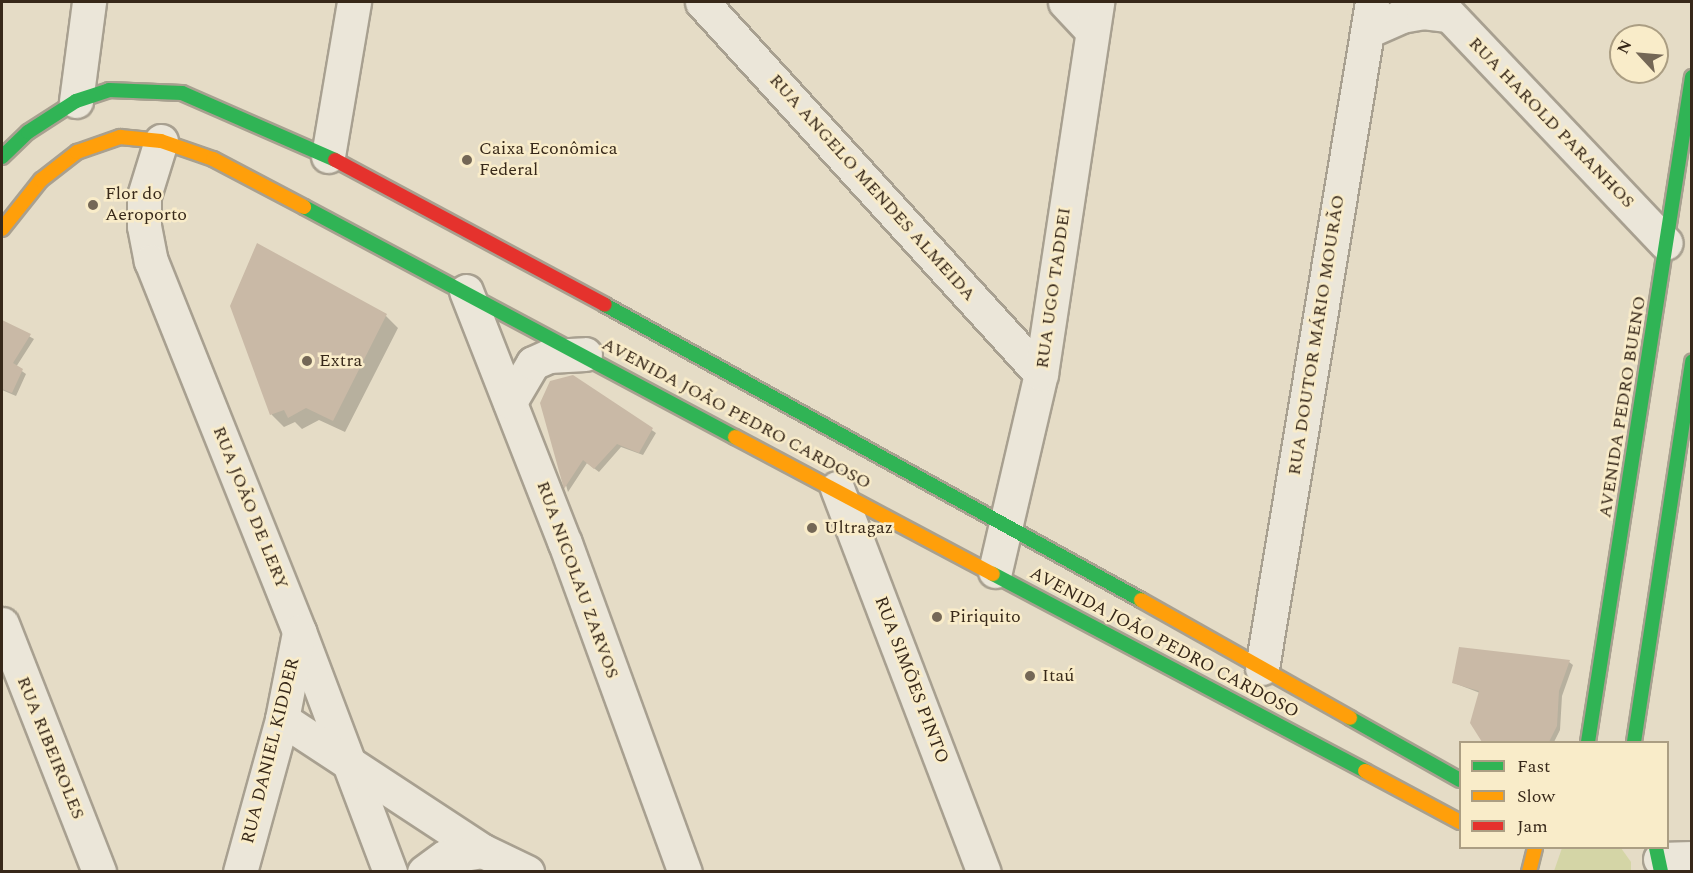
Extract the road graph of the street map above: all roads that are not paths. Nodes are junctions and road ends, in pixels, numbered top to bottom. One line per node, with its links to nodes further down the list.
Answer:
1 (89, 2): 9 (street)
2 (354, 2): 11 (street)
3 (702, 2): 18 (street, RUA ANGELO MENDES ALMEIDA)
4 (1065, 2): 6 (street)
5 (1442, 8): 7 (street); 14 (street, RUA HAROLD PARANHOS)
6 (1094, 16): 18 (street, RUA UGO TADDEI)
7 (1370, 16): 25 (street, RUA DOUTOR MÁRIO MOURÃO)
8 (1692, 77): 14 (main road, AVENIDA PEDRO BUENO)
9 (76, 101): 11 (main road, AVENIDA JOÃO PEDRO CARDOSO); 12 (main road, AVENIDA JOÃO PEDRO CARDOSO)
10 (161, 141): 13 (main road, AVENIDA JOÃO PEDRO CARDOSO); 15 (main road, AVENIDA JOÃO PEDRO CARDOSO); 24 (street, RUA JOÃO DE LERY)
11 (328, 156): 21 (main road, AVENIDA JOÃO PEDRO CARDOSO)
12 (2, 157)
13 (2, 229)
14 (1666, 243): 27 (main road, AVENIDA PEDRO BUENO)
15 (466, 291): 16 (main road, AVENIDA JOÃO PEDRO CARDOSO); 19 (street, RUA NICOLAU ZARVOS)
16 (585, 354): 19 (street); 20 (main road, AVENIDA JOÃO PEDRO CARDOSO)
17 (1692, 361): 28 (main road)
18 (1041, 374): 21 (street, RUA UGO TADDEI)
19 (510, 402): 41 (street, RUA NICOLAU ZARVOS)
20 (837, 488): 22 (main road, AVENIDA JOÃO PEDRO CARDOSO); 42 (street, RUA SIMÕES PINTO)
21 (1007, 524): 22 (street, RUA UGO TADDEI); 25 (main road, AVENIDA JOÃO PEDRO CARDOSO)
22 (995, 571): 31 (main road, AVENIDA JOÃO PEDRO CARDOSO)
23 (2, 624): 36 (street, RUA RIBEIROLES)
24 (300, 631): 26 (street, RUA DANIEL KIDDER); 29 (street, RUA JOÃO DE LERY)
25 (1262, 668): 30 (main road, AVENIDA JOÃO PEDRO CARDOSO)
26 (282, 719): 29 (street); 37 (street, RUA DANIEL KIDDER)
27 (1588, 741)
28 (1634, 741)
29 (345, 760): 32 (street); 38 (street, RUA JOÃO DE LERY)
30 (1459, 779)
31 (1459, 821)
32 (483, 851): 39 (street); 40 (street)
33 (1692, 858): 34 (street)
34 (1666, 862): 35 (street)
35 (1692, 868)
36 (99, 872)
37 (240, 872)
38 (390, 872)
39 (424, 872)
40 (527, 872)
41 (685, 872)
42 (984, 872)

